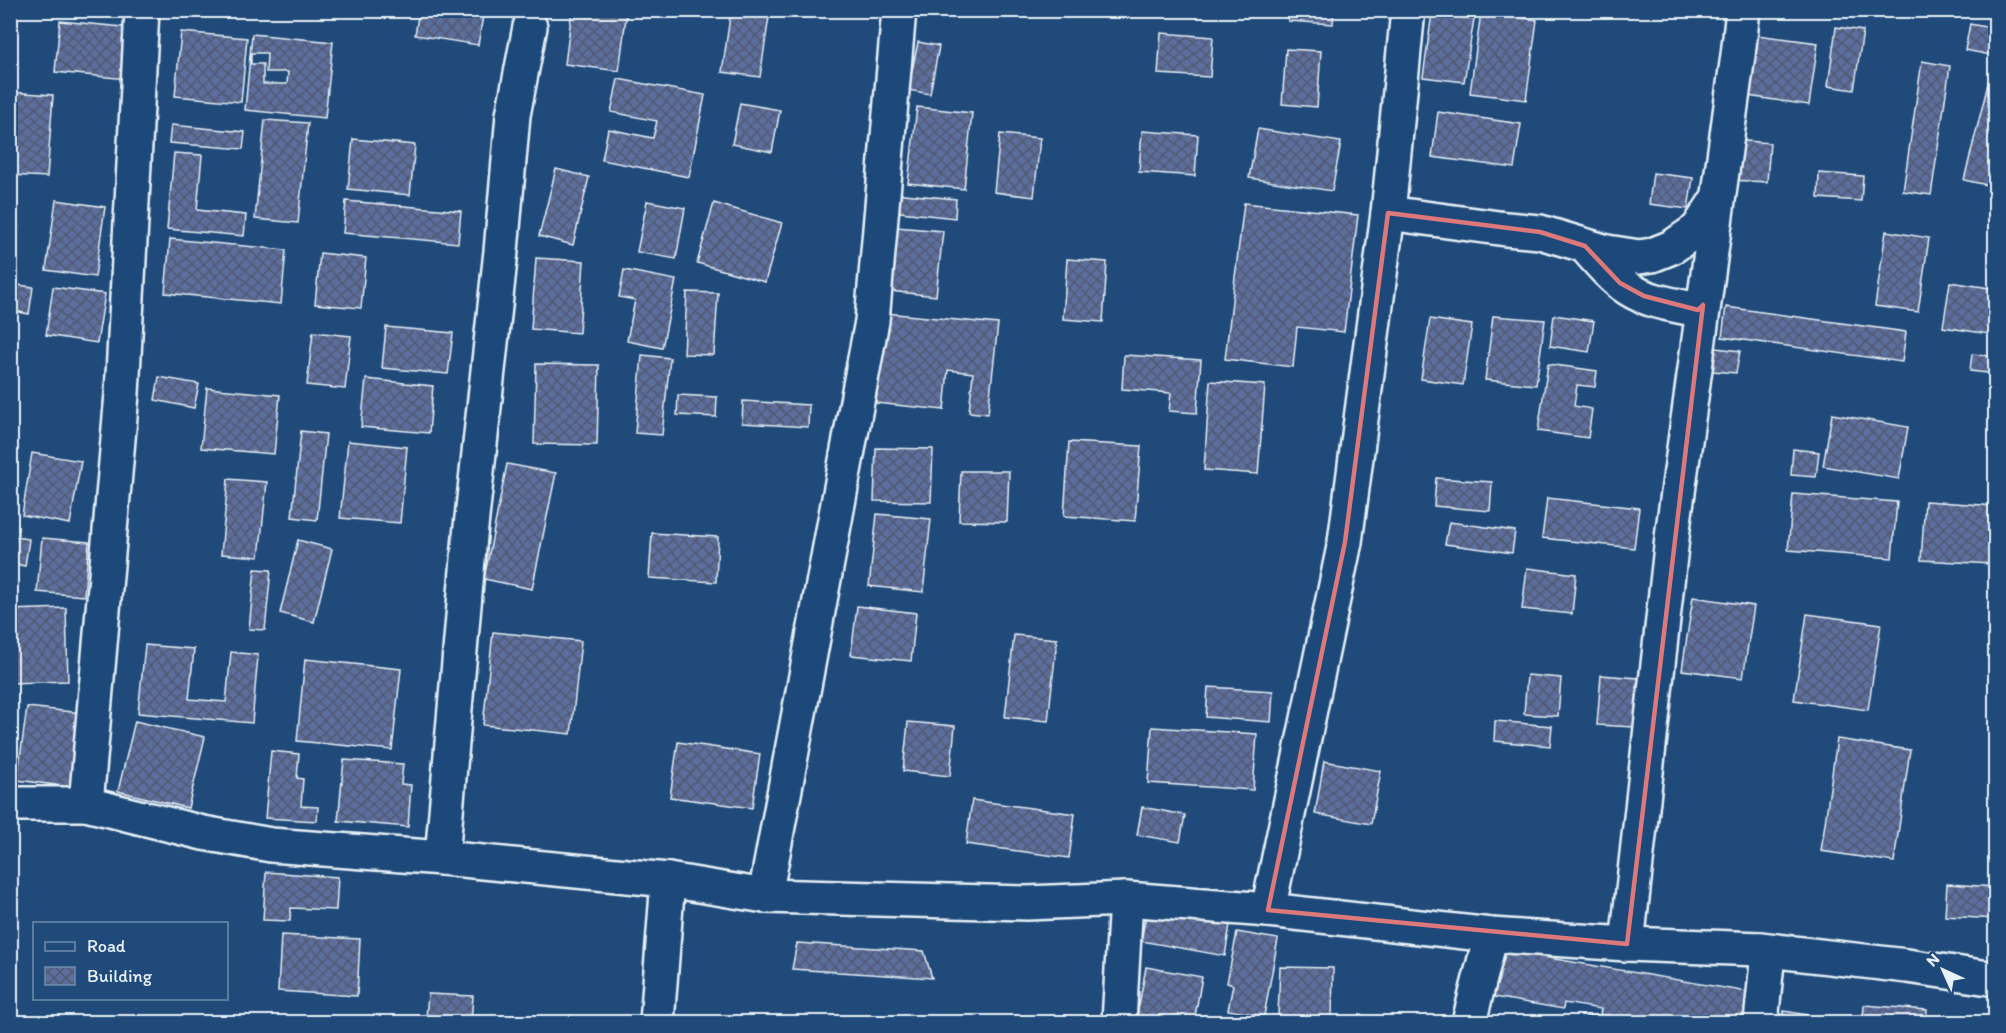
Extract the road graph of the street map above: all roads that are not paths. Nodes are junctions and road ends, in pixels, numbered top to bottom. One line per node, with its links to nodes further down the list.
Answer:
1 (142, 10): 11 (street)
2 (899, 10): 14 (street)
3 (1408, 10): 7 (street)
4 (1743, 10): 6 (street)
5 (530, 27): 12 (street)
6 (1718, 198): 8 (street); 9 (street)
7 (1388, 213): 8 (street); 16 (street)
8 (1585, 246): 9 (street)
9 (1703, 305): 18 (street)
10 (10, 804): 11 (street)
11 (86, 804): 12 (street)
12 (442, 858): 13 (street)
13 (668, 880): 14 (street); 21 (street)
14 (765, 896): 15 (street)
15 (1126, 899): 16 (street); 22 (street)
16 (1268, 910): 17 (street)
17 (1491, 935): 18 (street); 23 (street)
18 (1627, 944): 19 (street)
19 (1760, 949): 20 (street); 24 (street)
20 (1995, 979)
21 (657, 1023)
22 (1119, 1023)
23 (1469, 1023)
24 (1761, 1023)

